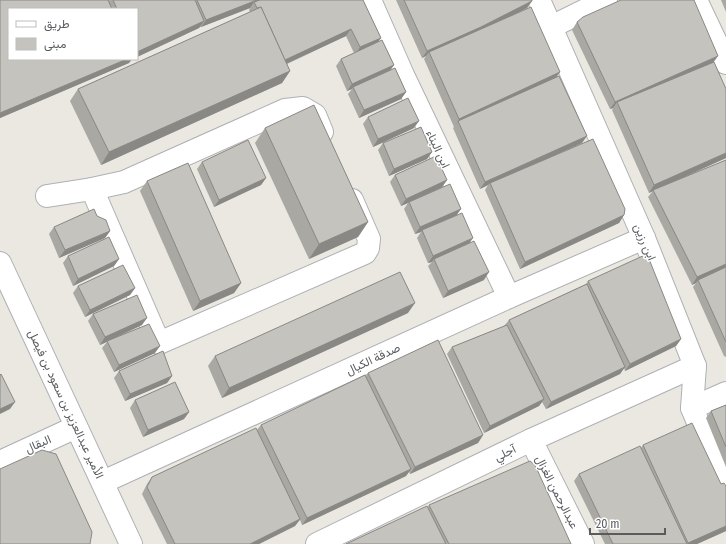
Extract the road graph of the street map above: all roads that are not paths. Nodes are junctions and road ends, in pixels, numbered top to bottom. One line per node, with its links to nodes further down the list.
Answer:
1 (370, 0): 13 (street, ابن البناء)
2 (539, 0): 5 (street, ابن رزين)
3 (606, 0): 5 (street)
4 (696, 0): 6 (street)
5 (551, 27): 11 (street, ابن رزين)
6 (726, 63)
7 (331, 152): 9 (street)
8 (344, 181): 9 (street)
9 (92, 189): 10 (street)
10 (47, 196)
11 (644, 238): 13 (street, صدقة الكيال); 14 (street, ابن رزين)
12 (0, 263): 17 (street, الأمير عبدالعزيز بن سعود بن فيصل)
13 (509, 297): 20 (street, صدقة الكيال)
14 (696, 366): 16 (street, ابن رزين); 18 (street, آجلي)
15 (726, 393): 16 (street)
16 (692, 408): 21 (street, ابن رزين)
17 (76, 427): 19 (street, البقال); 20 (street, الأمير عبدالعزيز بن سعود بن فيصل)
18 (531, 440): 23 (street, آجلي); 24 (street, عبدالرحمن الغزال)
19 (0, 462)
20 (103, 482): 22 (street, الأمير عبدالعزيز بن سعود بن فيصل)
21 (726, 489)
22 (131, 544)
23 (317, 544)
24 (583, 544)

